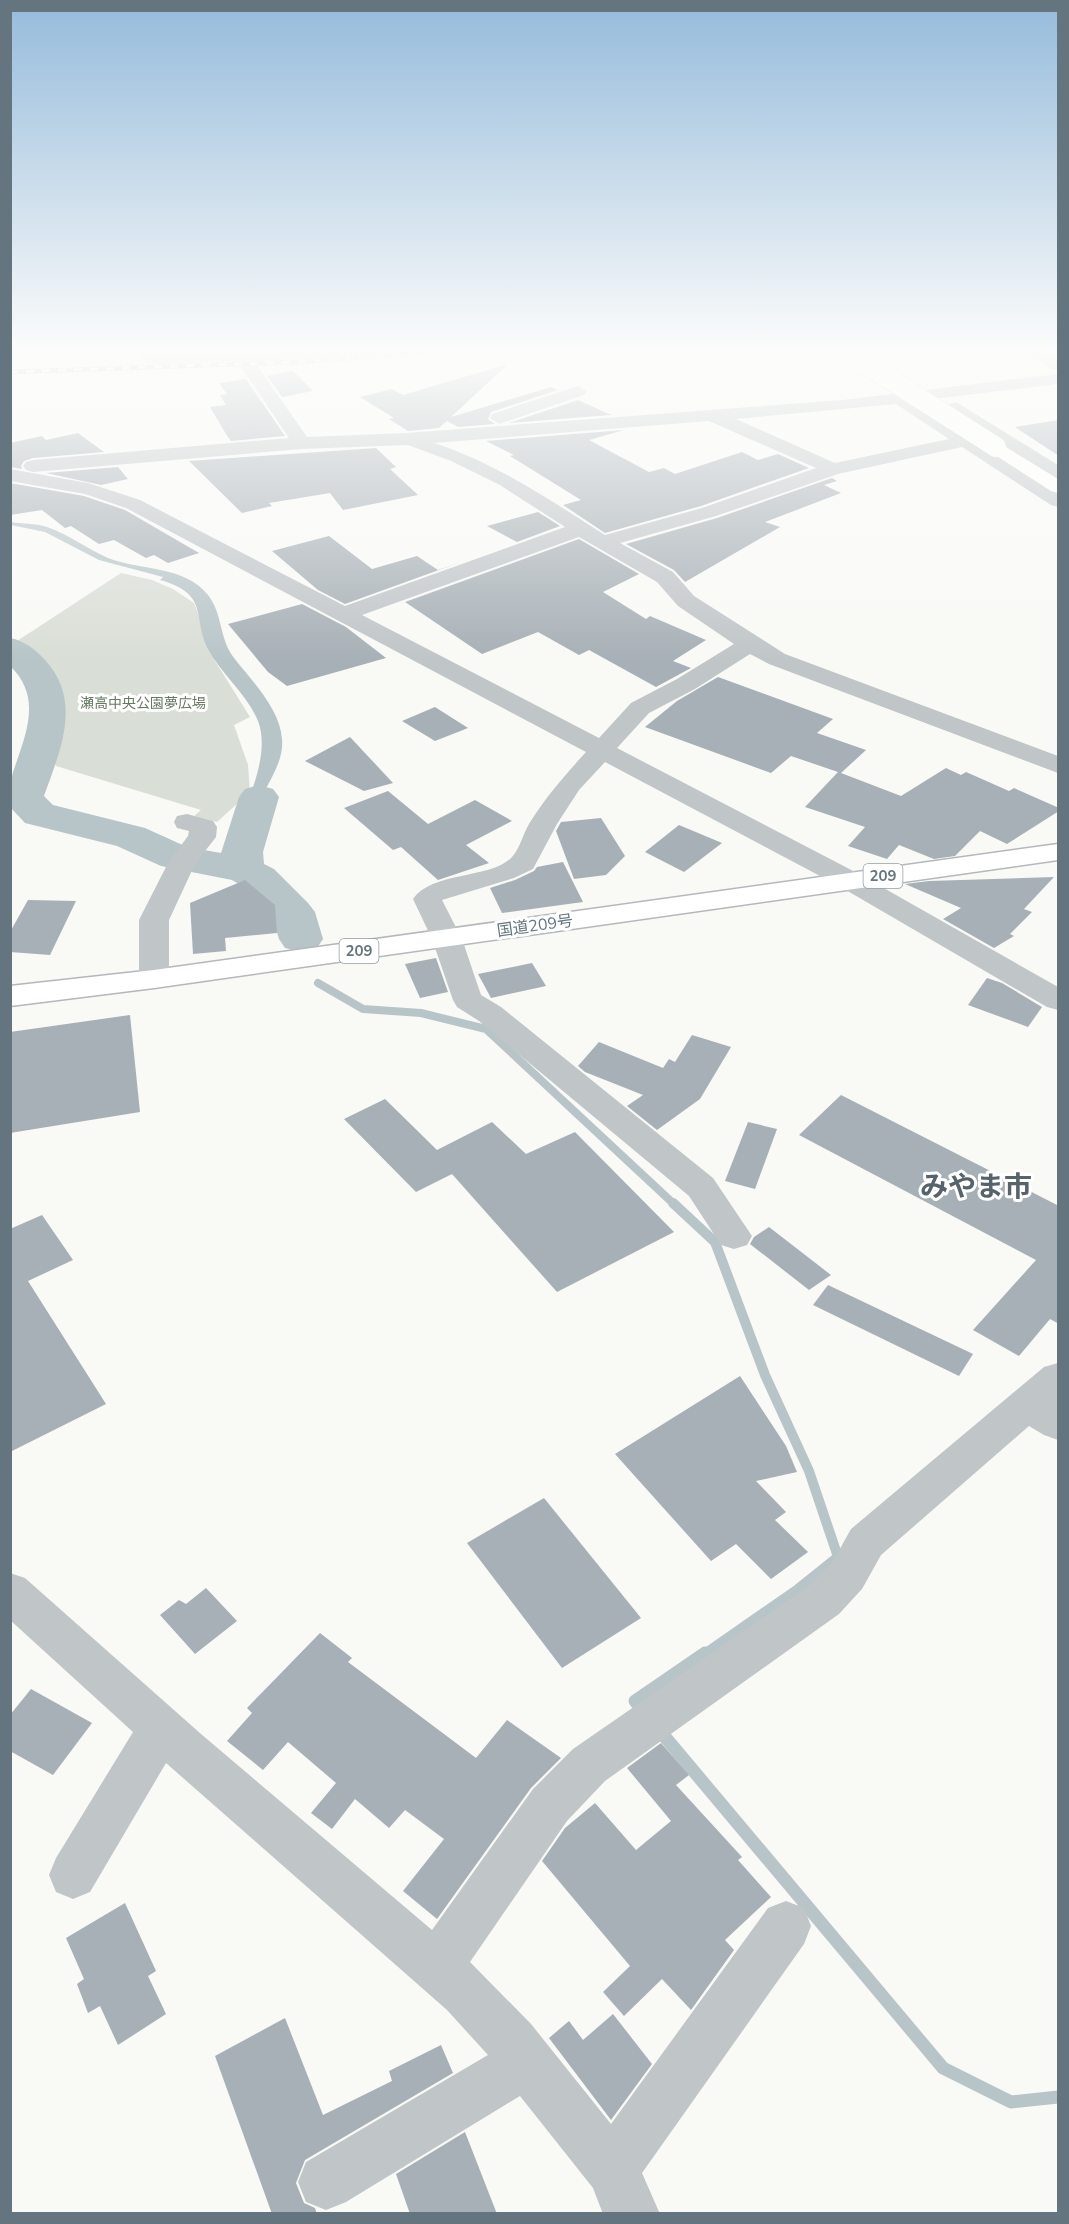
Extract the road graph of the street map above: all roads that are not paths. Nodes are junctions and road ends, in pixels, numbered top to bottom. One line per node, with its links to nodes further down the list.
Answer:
1 (188, 453): 8 (street)
2 (442, 453): 16 (street)
3 (796, 453): 10 (street)
4 (909, 453): 10 (street)
5 (983, 453): 15 (street)
6 (1005, 453): 13 (highway, bridge)
7 (1027, 453): 11 (street)
8 (151, 456): 9 (street); 14 (street)
9 (10, 469)
10 (833, 469): 16 (street)
11 (1059, 473)
12 (10, 475): 14 (street)
13 (1059, 487)
14 (139, 488): 17 (street)
15 (1059, 501)
16 (593, 535): 17 (street); 18 (street)
17 (342, 615): 19 (street)
18 (750, 644): 19 (street); 20 (street)
19 (603, 751): 23 (street); 24 (street)
20 (1059, 765)
21 (187, 822): 25 (street)
22 (1059, 852): 23 (highway, 国道209号 / 209)
23 (849, 880): 24 (highway, 国道209号 / 209); 27 (street)
24 (447, 939): 25 (highway, 国道209号 / 209); 28 (street)
25 (154, 979): 26 (highway, 国道209号 / 209)
26 (10, 996)
27 (1059, 1000)
28 (734, 1236)
29 (1048, 1402): 34 (street)
30 (10, 1592): 31 (street)
31 (161, 1728): 32 (street); 34 (street)
32 (73, 1875)
33 (786, 1926): 37 (street)
34 (436, 1967): 35 (street)
35 (527, 2062): 36 (street); 37 (street)
36 (326, 2182)
37 (622, 2191)

